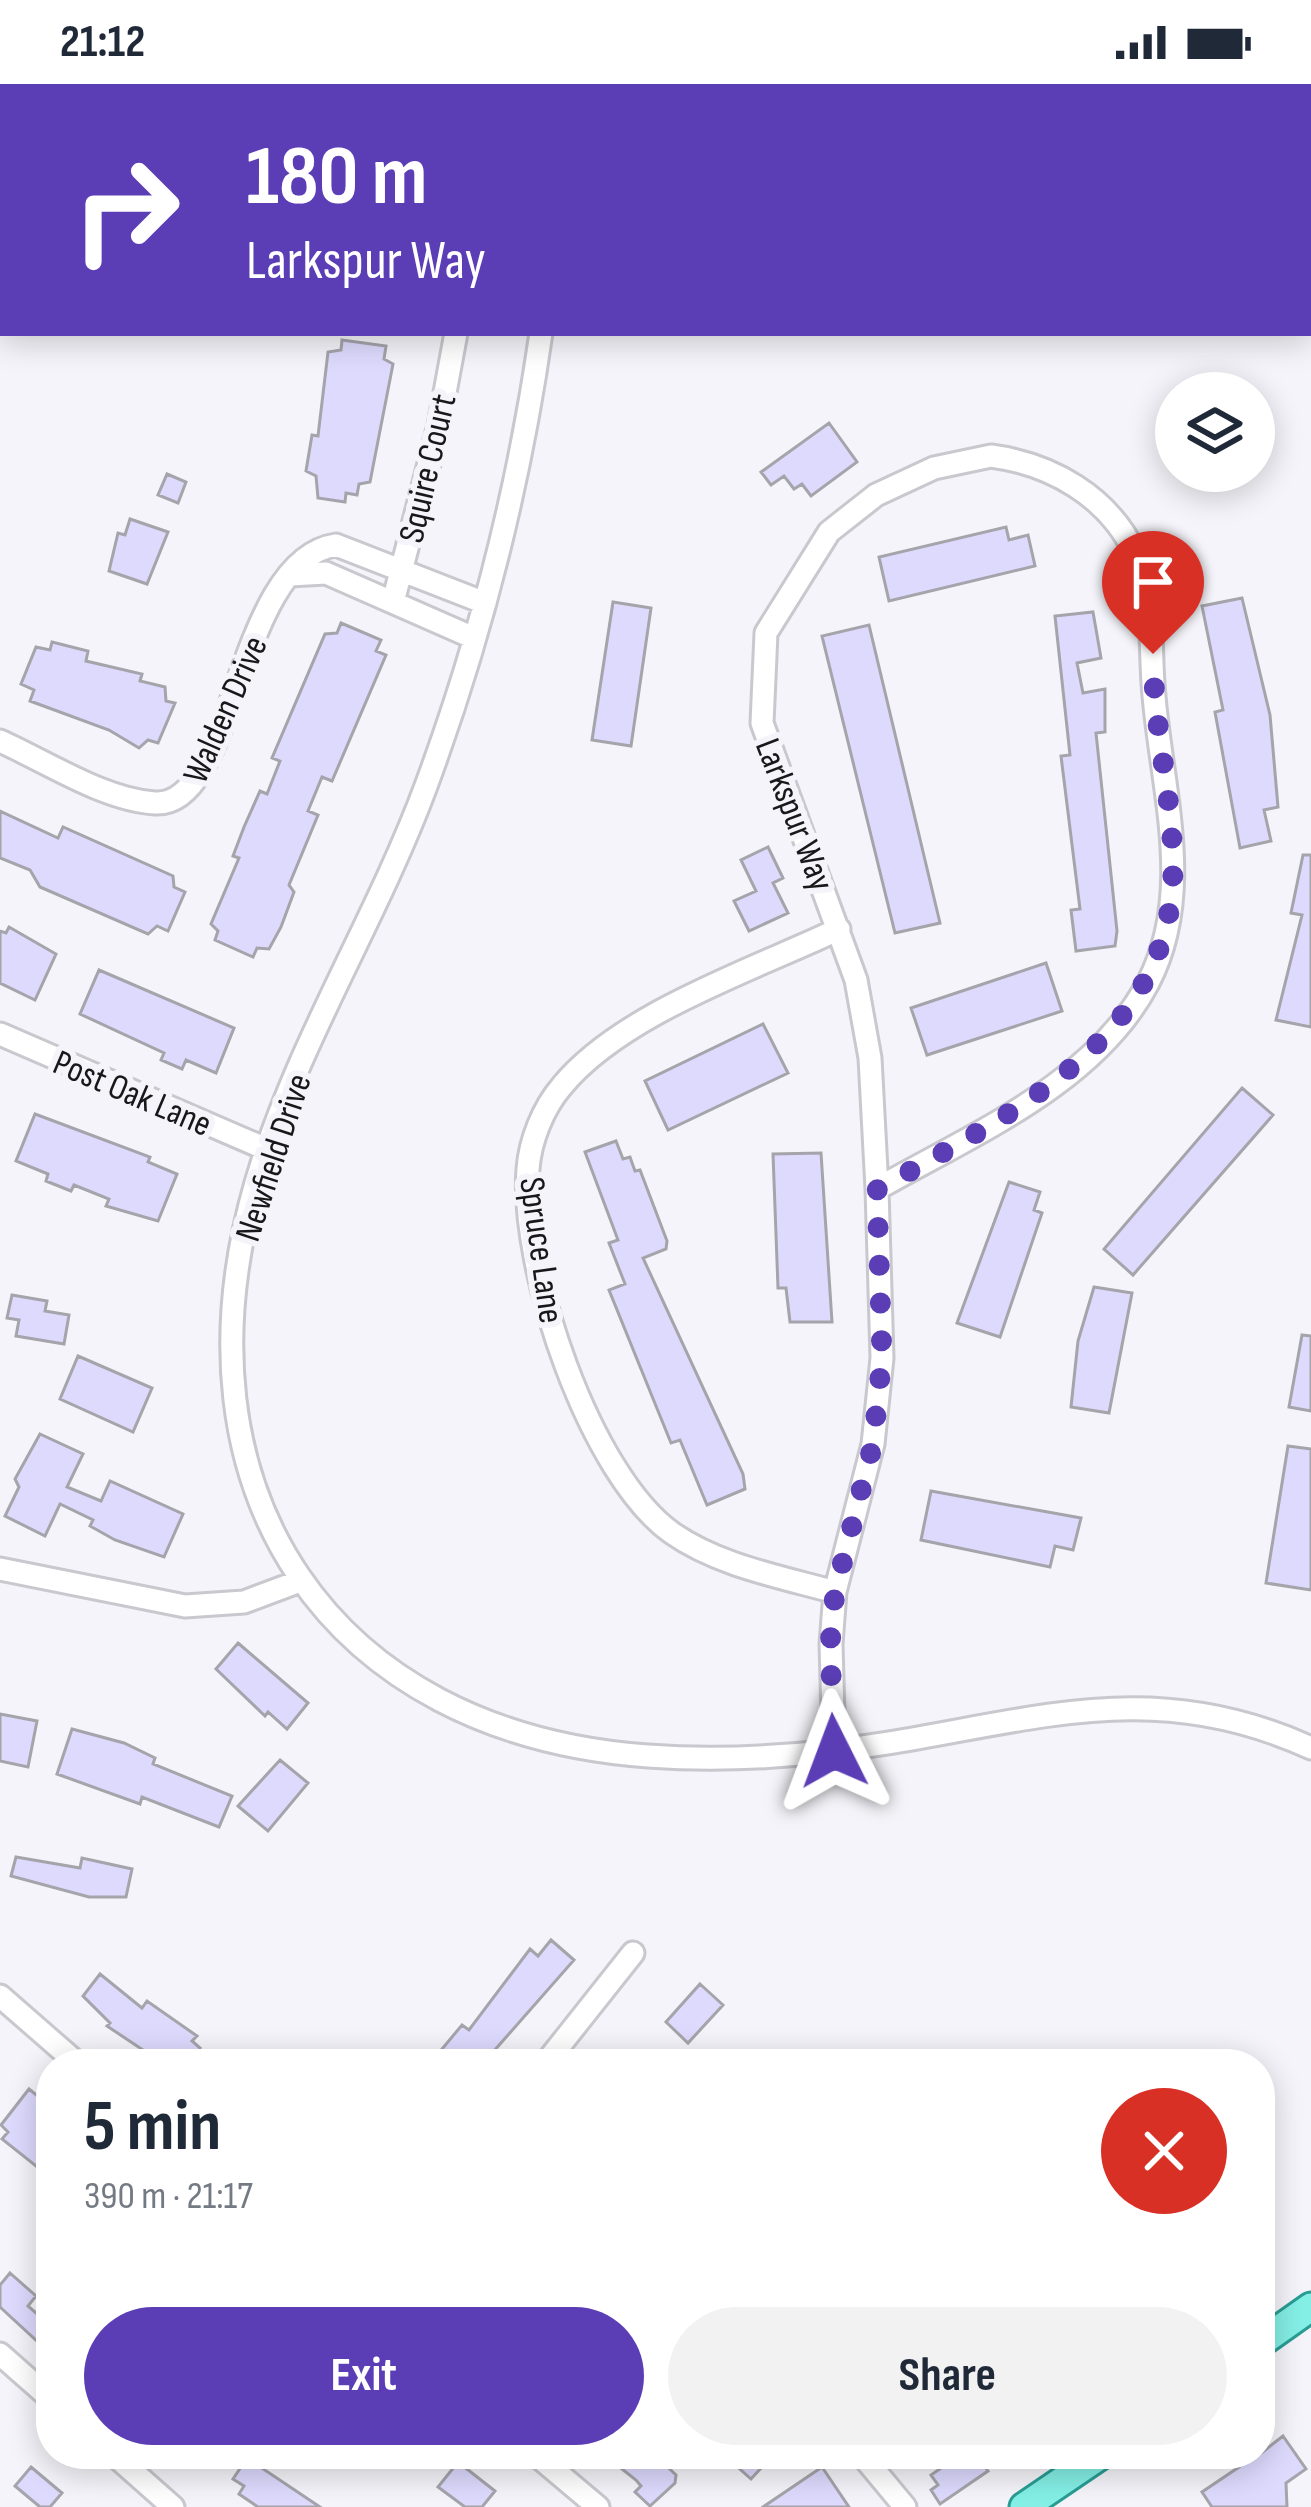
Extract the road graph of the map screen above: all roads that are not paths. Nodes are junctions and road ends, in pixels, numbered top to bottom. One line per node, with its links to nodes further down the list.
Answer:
1 (455, 336): 3 (street, Squire Court)
2 (540, 336): 6 (street, Newfield Drive)
3 (402, 571): 4 (street); 5 (street, Squire Court); 6 (street)
4 (290, 575): 5 (street); 8 (street, Walden Drive)
5 (393, 602): 7 (street)
6 (485, 603): 7 (street, Newfield Drive)
7 (474, 638): 11 (street, Newfield Drive)
8 (0, 741)
9 (839, 929): 12 (street, Larkspur Way); 12 (street, Larkspur Way); 15 (street, Spruce Lane)
10 (0, 1034): 11 (street, Post Oak Lane)
11 (266, 1149): 14 (street, Newfield Drive)
12 (877, 1190): 15 (street)
13 (0, 1569): 14 (street)
14 (300, 1581): 17 (street, Newfield Drive)
15 (835, 1592): 17 (street)
16 (1311, 1748): 17 (street, Newfield Drive)
17 (834, 1751)
18 (633, 1953): 21 (street)
19 (0, 1996): 20 (street)
20 (61, 2049)
21 (557, 2049)
22 (1311, 2307): 23 (main road)
23 (1275, 2332)
24 (0, 2354): 25 (street)
25 (36, 2386)
26 (130, 2469): 30 (street)
27 (553, 2469): 31 (street)
28 (873, 2469): 32 (street)
29 (1080, 2469): 33 (main road)
30 (173, 2507)
31 (598, 2507)
32 (905, 2507)
33 (1024, 2507)

